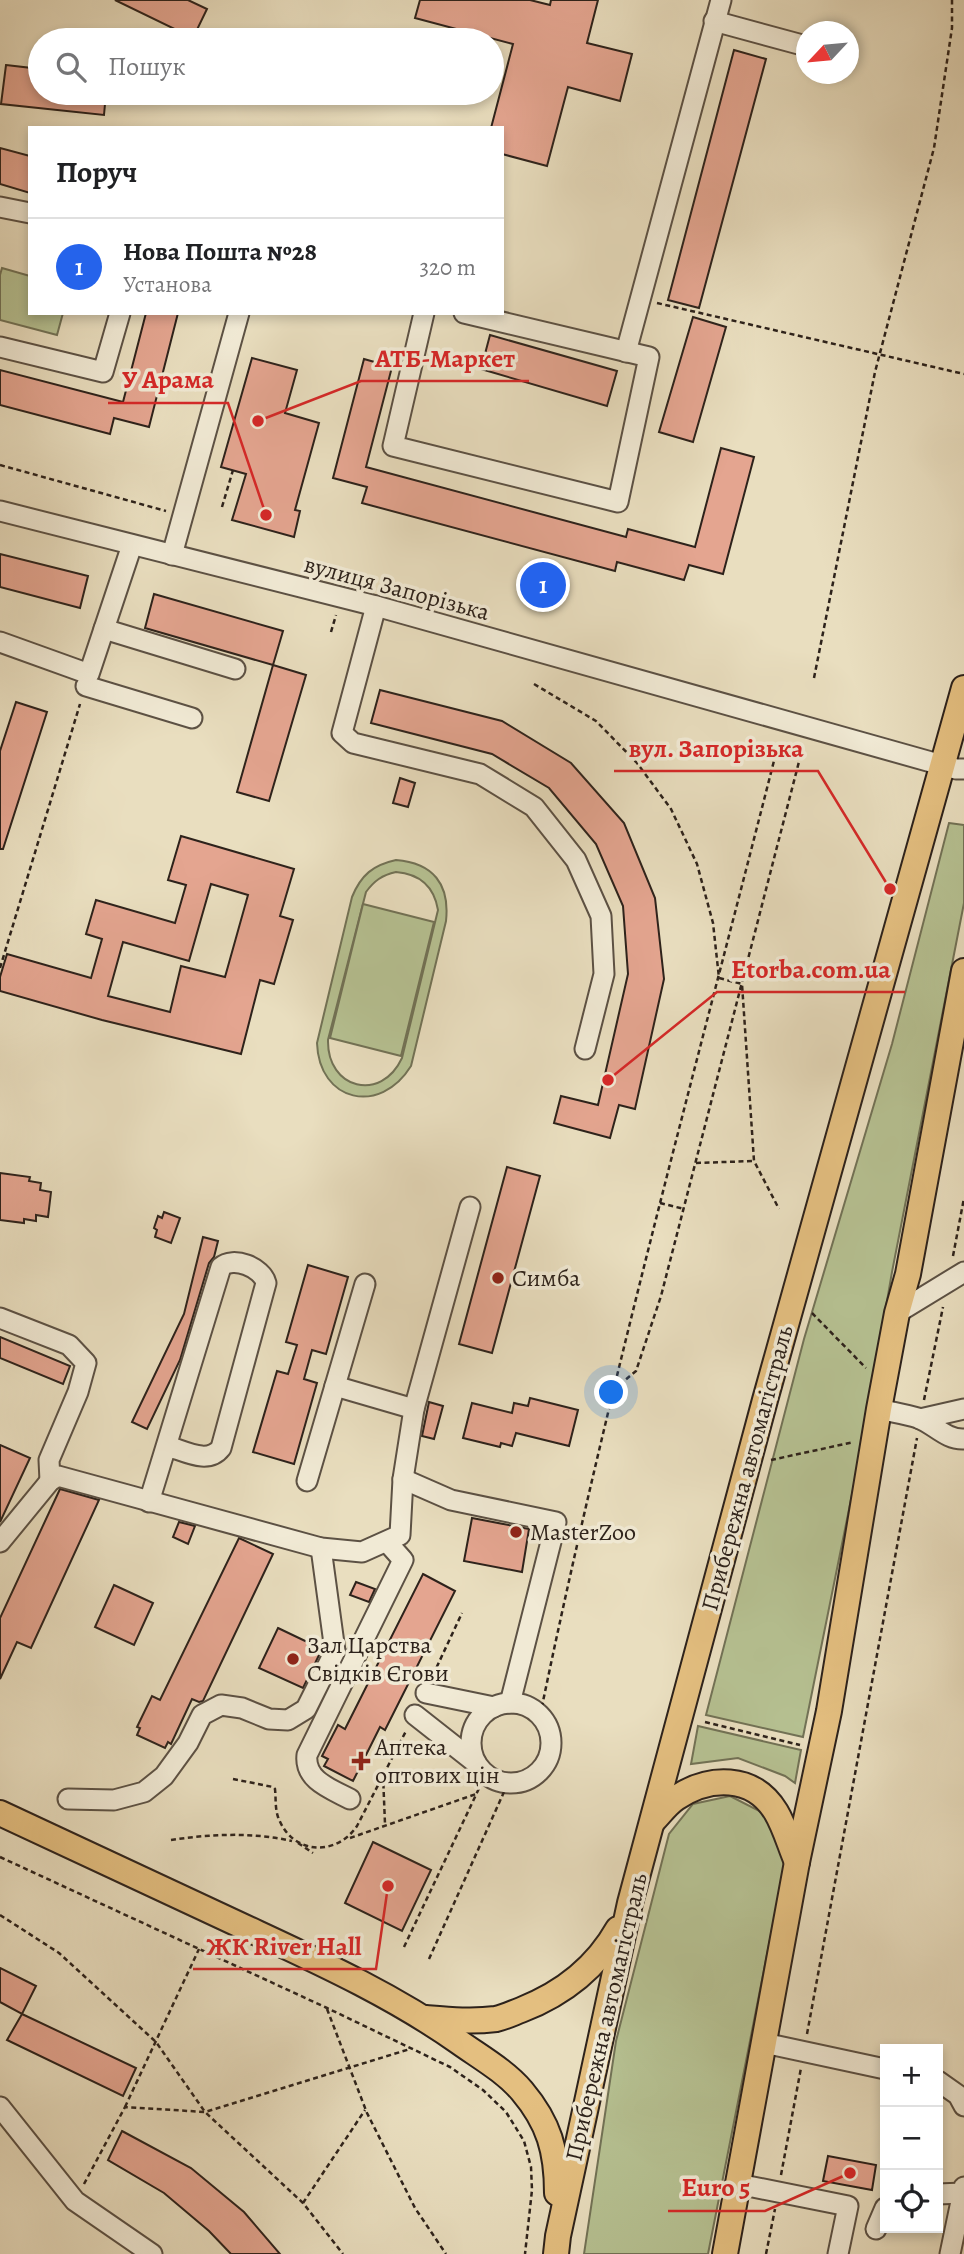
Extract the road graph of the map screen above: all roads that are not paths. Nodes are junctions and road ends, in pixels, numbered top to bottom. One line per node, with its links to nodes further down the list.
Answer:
1 (721, 0): 2 (street)
2 (714, 21): 3 (street); 11 (street)
3 (796, 43)
4 (0, 207): 5 (street)
5 (28, 213)
6 (119, 315): 10 (street)
7 (238, 315): 14 (street)
8 (424, 315): 11 (street)
9 (472, 315): 11 (street)
10 (0, 347)
11 (626, 352)
12 (0, 511): 13 (street, вулиця Запорізька)
13 (132, 545): 14 (street, вулиця Запорізька); 16 (street)
14 (172, 555): 15 (street, вулиця Запорізька)
15 (376, 606): 22 (street, вулиця Запорізька); 24 (street)
16 (103, 629): 17 (street); 18 (street)
17 (0, 642)
18 (235, 669)
19 (86, 686): 21 (street)
20 (964, 688): 22 (main road, Прибережна автомагістраль)
21 (192, 718)
22 (953, 766): 51 (main road, Прибережна автомагістраль)
23 (963, 985): 28 (main road)
24 (585, 1049)
25 (470, 1207): 31 (street)
26 (964, 1272): 28 (street)
27 (365, 1284): 30 (street)
28 (897, 1313): 32 (main road)
29 (0, 1318): 38 (street)
30 (334, 1386): 31 (street); 39 (street)
31 (414, 1409): 37 (street)
32 (878, 1409): 34 (street); 52 (main road)
33 (964, 1409): 34 (street)
34 (920, 1419): 35 (street)
35 (964, 1439)
36 (167, 1446): 36 (street); 40 (street)
37 (403, 1479): 42 (street); 45 (street)
38 (50, 1481): 40 (street); 41 (street)
39 (307, 1481)
40 (149, 1502): 43 (street)
41 (0, 1542)
42 (387, 1542): 43 (street); 48 (street)
43 (321, 1548): 49 (street)
44 (426, 1693): 45 (street)
45 (502, 1705): 47 (street); 47 (street)
46 (415, 1715): 47 (street)
47 (481, 1769)
48 (350, 1799)
49 (68, 1800)
50 (0, 1813): 54 (main road)
51 (653, 1822): 52 (main road); 53 (main road, Прибережна автомагістраль)
52 (797, 1862): 55 (main road)
53 (630, 1903): 54 (main road); 65 (main road, Прибережна автомагістраль)
54 (424, 2018): 65 (main road)
55 (764, 2043): 56 (street); 60 (main road)
56 (880, 2067)
57 (943, 2084): 58 (street)
58 (964, 2106)
59 (0, 2107): 66 (street)
60 (738, 2184): 67 (main road); 68 (street)
61 (963, 2190): 62 (street); 69 (street)
62 (943, 2193)
63 (880, 2220): 64 (street)
64 (876, 2229)
65 (557, 2245)
66 (152, 2254)
67 (725, 2254)
68 (838, 2254)
69 (950, 2254)

